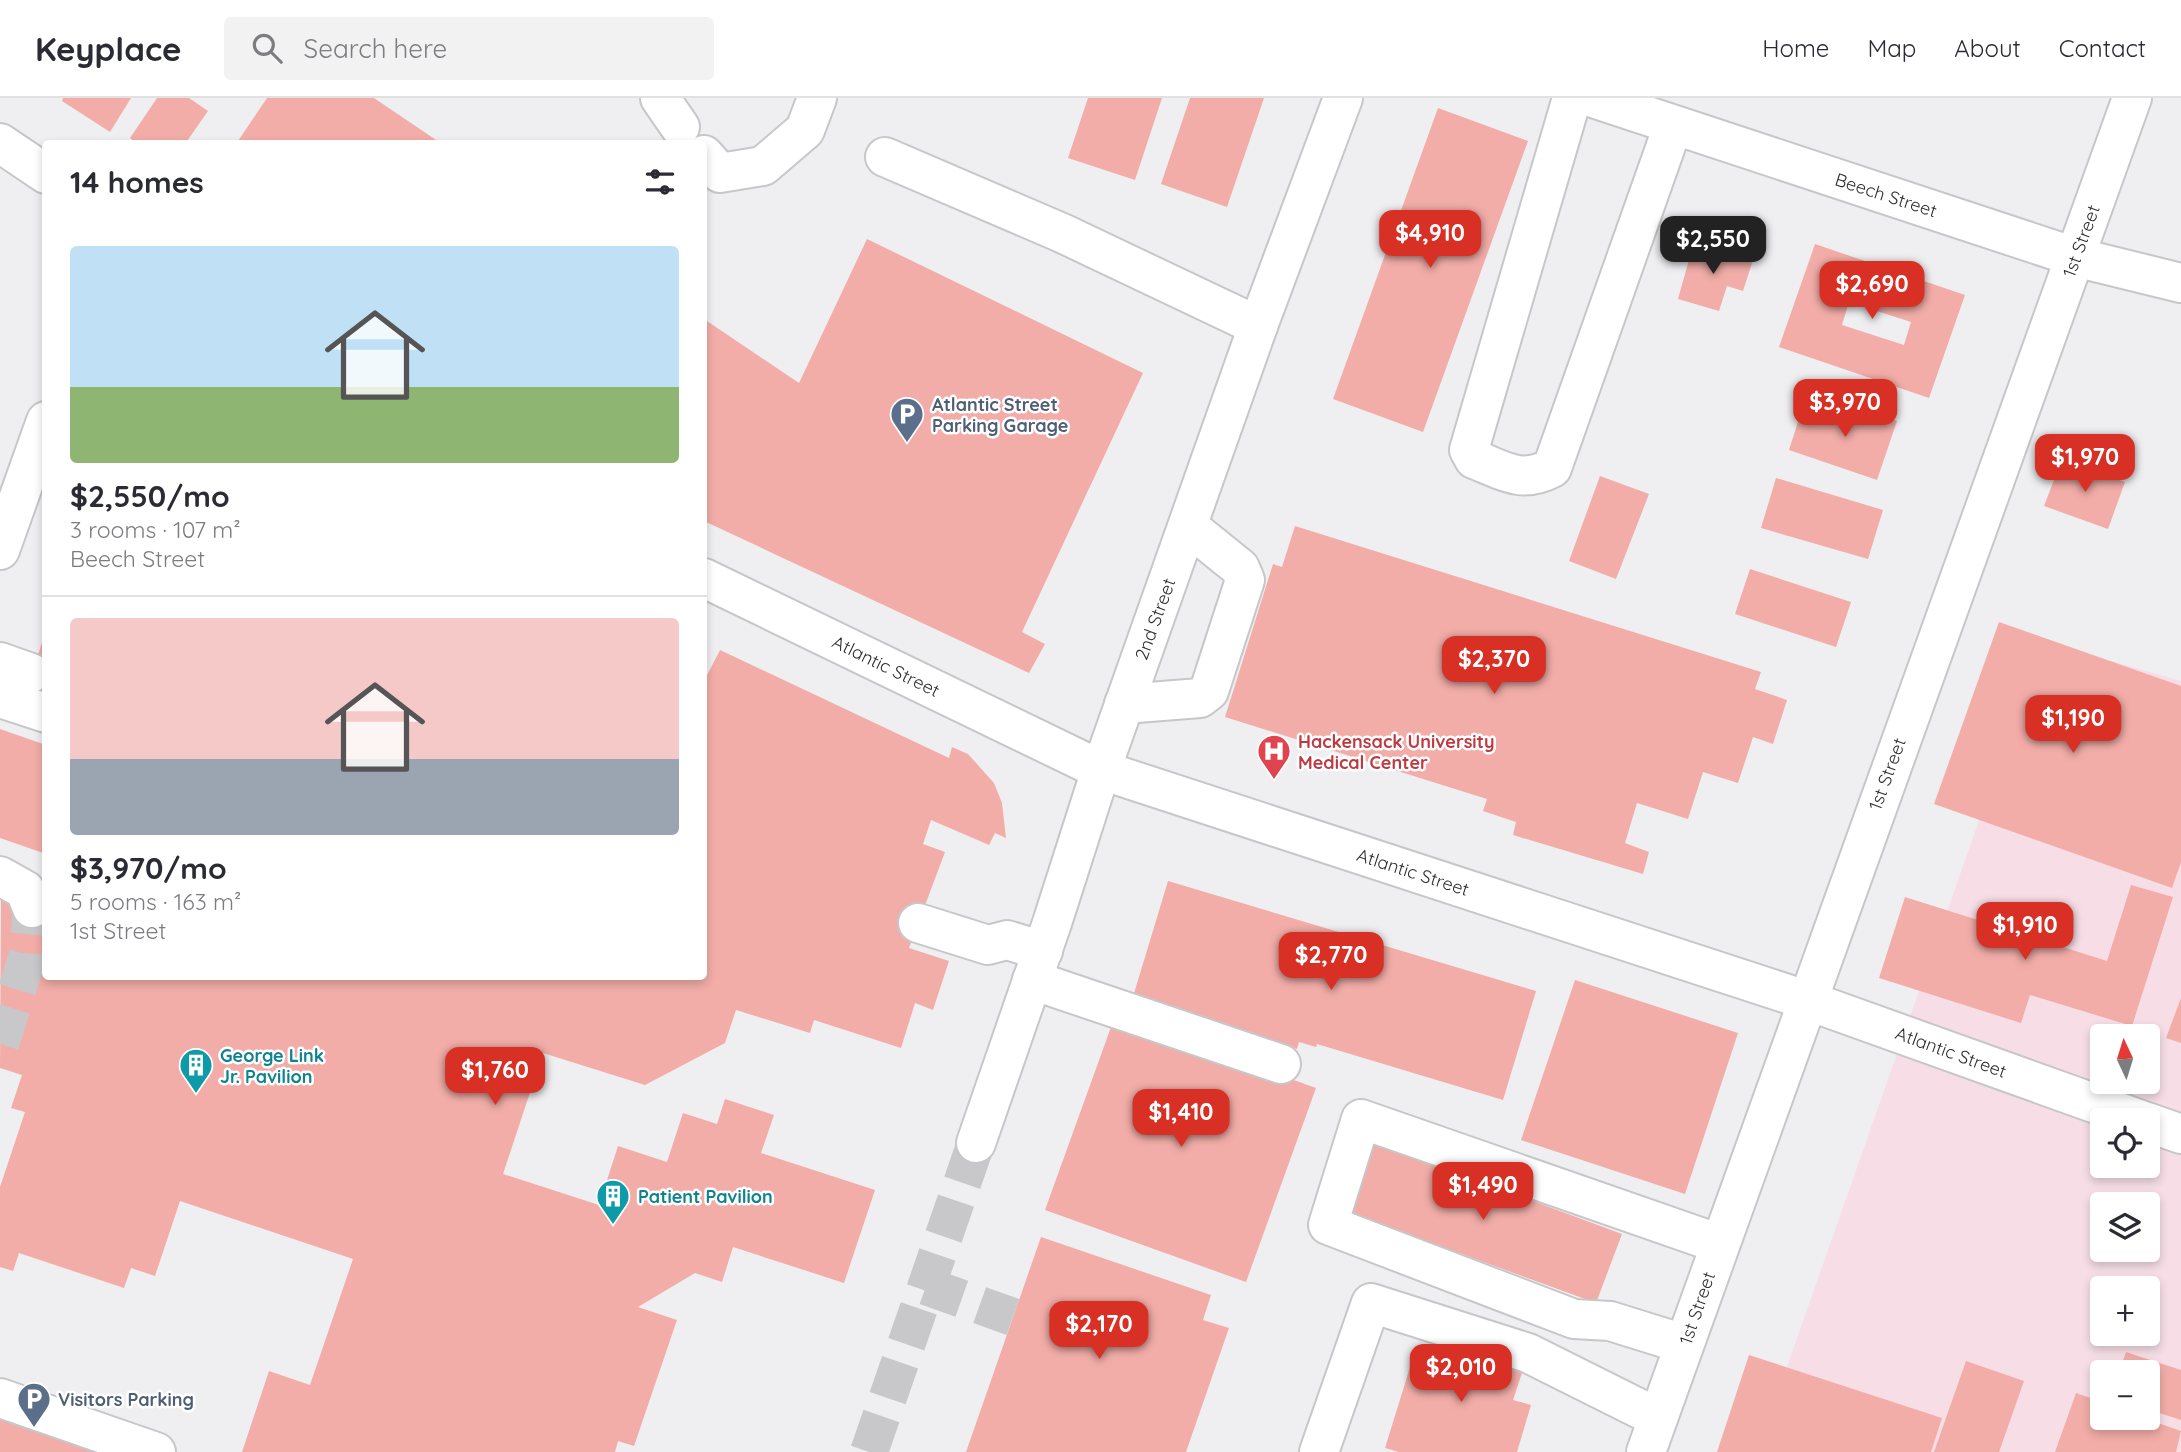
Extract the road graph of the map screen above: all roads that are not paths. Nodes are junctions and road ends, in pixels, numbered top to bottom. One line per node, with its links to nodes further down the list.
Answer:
1 (817, 98): 9 (street)
2 (1343, 98): 13 (street, 2nd Street)
3 (1572, 98): 6 (street)
4 (1593, 98): 6 (street, Beech Street)
5 (2132, 98): 11 (street, 1st Street)
6 (1673, 126): 11 (street, Beech Street)
7 (0, 143): 10 (street)
8 (885, 157): 13 (street)
9 (707, 158)
10 (42, 171)
11 (2075, 257): 12 (street, Beech Street); 26 (street, 1st Street)
12 (2181, 283)
13 (1258, 326): 15 (street, 2nd Street)
14 (42, 432): 16 (street)
15 (1188, 526): 19 (street, 2nd Street); 19 (street)
16 (0, 550)
17 (707, 579): 21 (street, Atlantic Street)
18 (0, 698): 20 (street)
19 (1124, 704): 21 (street, 2nd Street)
20 (42, 712)
21 (1101, 770): 25 (street, 2nd Street); 26 (street, Atlantic Street)
22 (0, 876): 23 (street)
23 (32, 908)
24 (923, 911): 25 (street)
25 (1027, 957): 27 (street); 31 (street, 2nd Street)
26 (1806, 1000): 28 (street, Atlantic Street); 32 (street, 1st Street)
27 (1281, 1064)
28 (2108, 1108)
29 (2160, 1127): 30 (street)
30 (2181, 1134)
31 (976, 1143)
32 (1720, 1244): 33 (street, 1st Street); 33 (street)
33 (1684, 1344): 35 (street, 1st Street)
34 (0, 1398): 36 (street)
35 (1652, 1435): 37 (street)
36 (156, 1452)
37 (1319, 1452)

